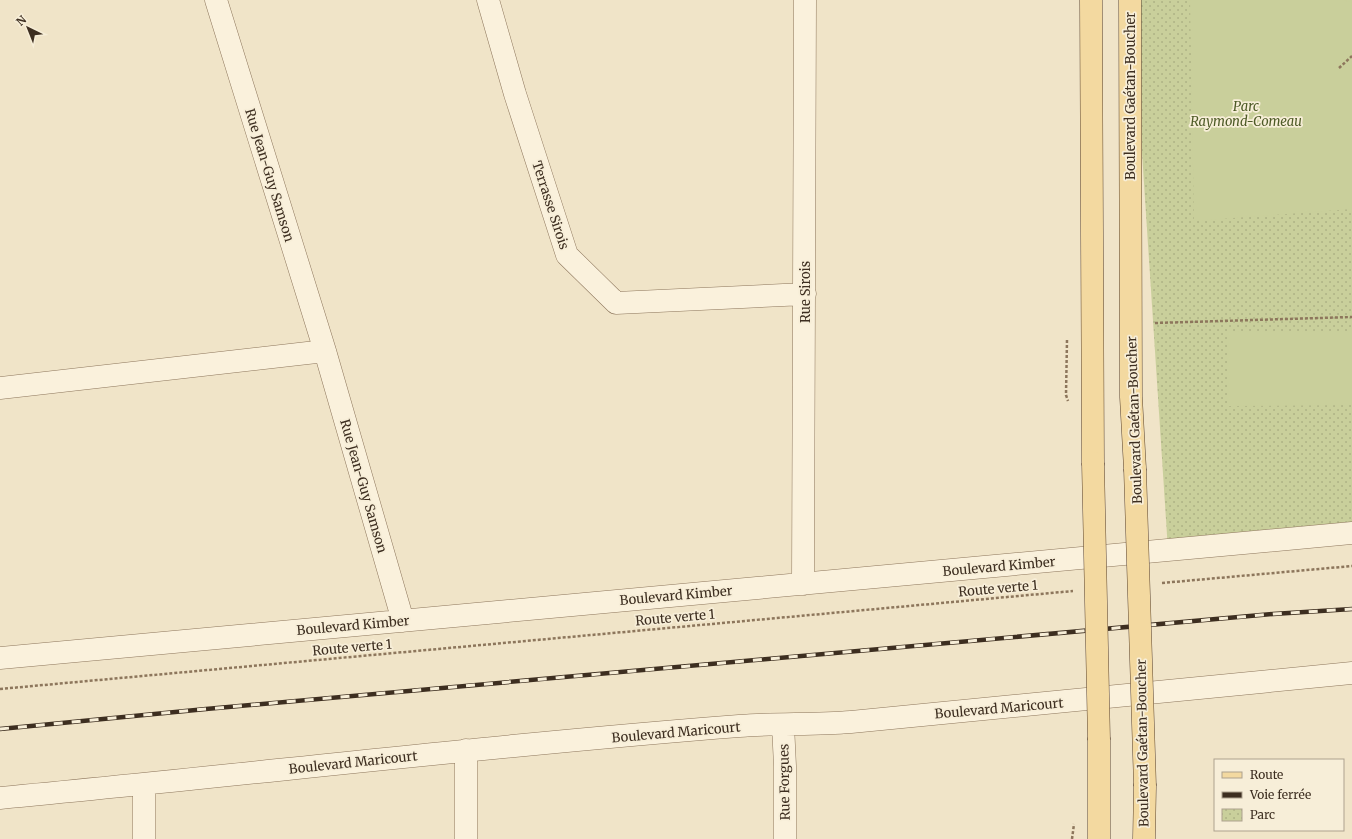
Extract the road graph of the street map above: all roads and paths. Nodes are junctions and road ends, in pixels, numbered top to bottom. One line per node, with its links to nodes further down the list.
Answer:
1 (216, 0): 11 (street, Rue Jean-Guy Samson)
2 (488, 0): 8 (street, Terrasse Sirois)
3 (805, 0): 8 (street, Rue Sirois)
4 (1091, 0): 31 (main road, bridge)
5 (1130, 0): 32 (main road, Boulevard Gaétan-Boucher, bridge)
6 (1352, 56): 7 (path)
7 (1339, 68)
8 (804, 294): 16 (street, Rue Sirois)
9 (1352, 317): 10 (path)
10 (1150, 323)
11 (325, 351): 12 (street); 18 (street, Rue Jean-Guy Samson)
12 (0, 388)
13 (1352, 533): 16 (street, Boulevard Kimber)
14 (1352, 566): 15 (path)
15 (1161, 583)
16 (803, 584): 18 (street, Boulevard Kimber)
17 (1074, 591): 21 (path, Route verte 1)
18 (403, 621): 19 (street, Boulevard Kimber)
19 (0, 658)
20 (1352, 673): 22 (street, Boulevard Maricourt)
21 (0, 689)
22 (783, 725): 23 (street, Boulevard Maricourt); 29 (street, Rue Forgues)
23 (466, 750): 24 (street, Boulevard Maricourt); 28 (street)
24 (144, 784): 25 (street, Boulevard Maricourt); 27 (street)
25 (0, 798)
26 (1073, 828): 30 (path)
27 (144, 839)
28 (466, 839)
29 (785, 839)
30 (1072, 839)
31 (1099, 839)
32 (1144, 839)

